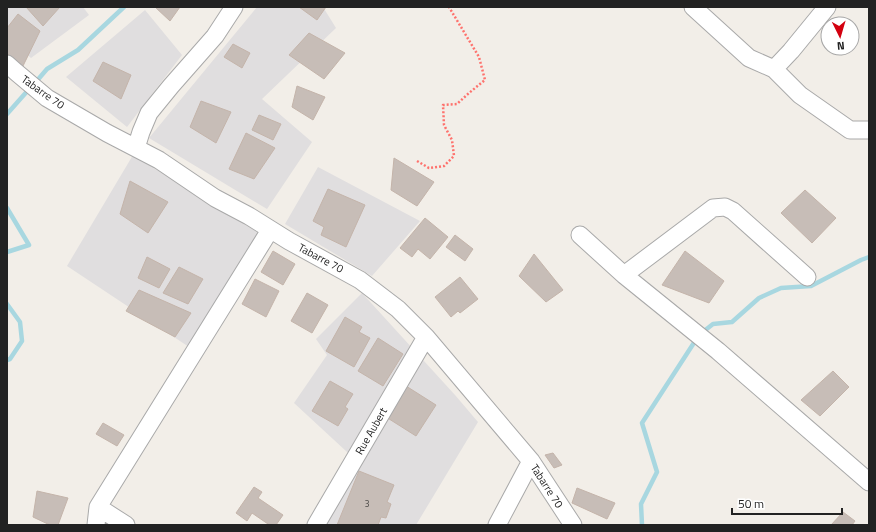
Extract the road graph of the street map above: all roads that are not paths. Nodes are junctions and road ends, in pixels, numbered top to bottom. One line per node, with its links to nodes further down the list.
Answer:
1 (234, 7): 7 (street)
2 (693, 7): 5 (street)
3 (827, 7): 5 (street)
4 (7, 64): 7 (street, Tabarre 70)
5 (774, 69): 6 (street)
6 (869, 130)
7 (136, 148): 8 (street, Tabarre 70)
8 (270, 230): 12 (street, Tabarre 70); 15 (street)
9 (580, 236): 10 (street)
10 (624, 275): 11 (street); 14 (street)
11 (807, 277)
12 (426, 337): 13 (street, Tabarre 70); 18 (street, Rue Aubert)
13 (531, 461): 19 (street); 20 (street, Tabarre 70)
14 (869, 482)
15 (98, 507): 16 (street); 17 (street)
16 (96, 525)
17 (126, 525)
18 (316, 525)
19 (497, 525)
20 (573, 525)

